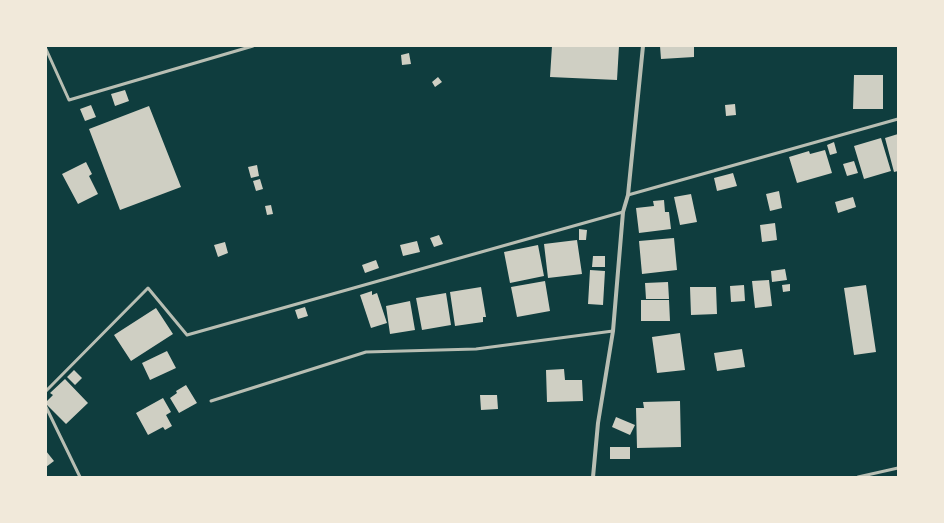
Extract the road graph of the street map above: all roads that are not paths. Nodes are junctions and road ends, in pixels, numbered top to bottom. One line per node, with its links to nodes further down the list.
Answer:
1 (253, 46): 3 (lane)
2 (643, 46): 5 (street)
3 (46, 49)
4 (898, 119): 5 (lane)
5 (628, 195): 6 (street)
6 (623, 212): 7 (street); 8 (lane)
7 (613, 331): 9 (lane); 13 (street)
8 (46, 391)
9 (211, 401)
10 (46, 407): 12 (lane)
11 (898, 468): 14 (lane)
12 (80, 477)
13 (593, 477)
14 (858, 477)

